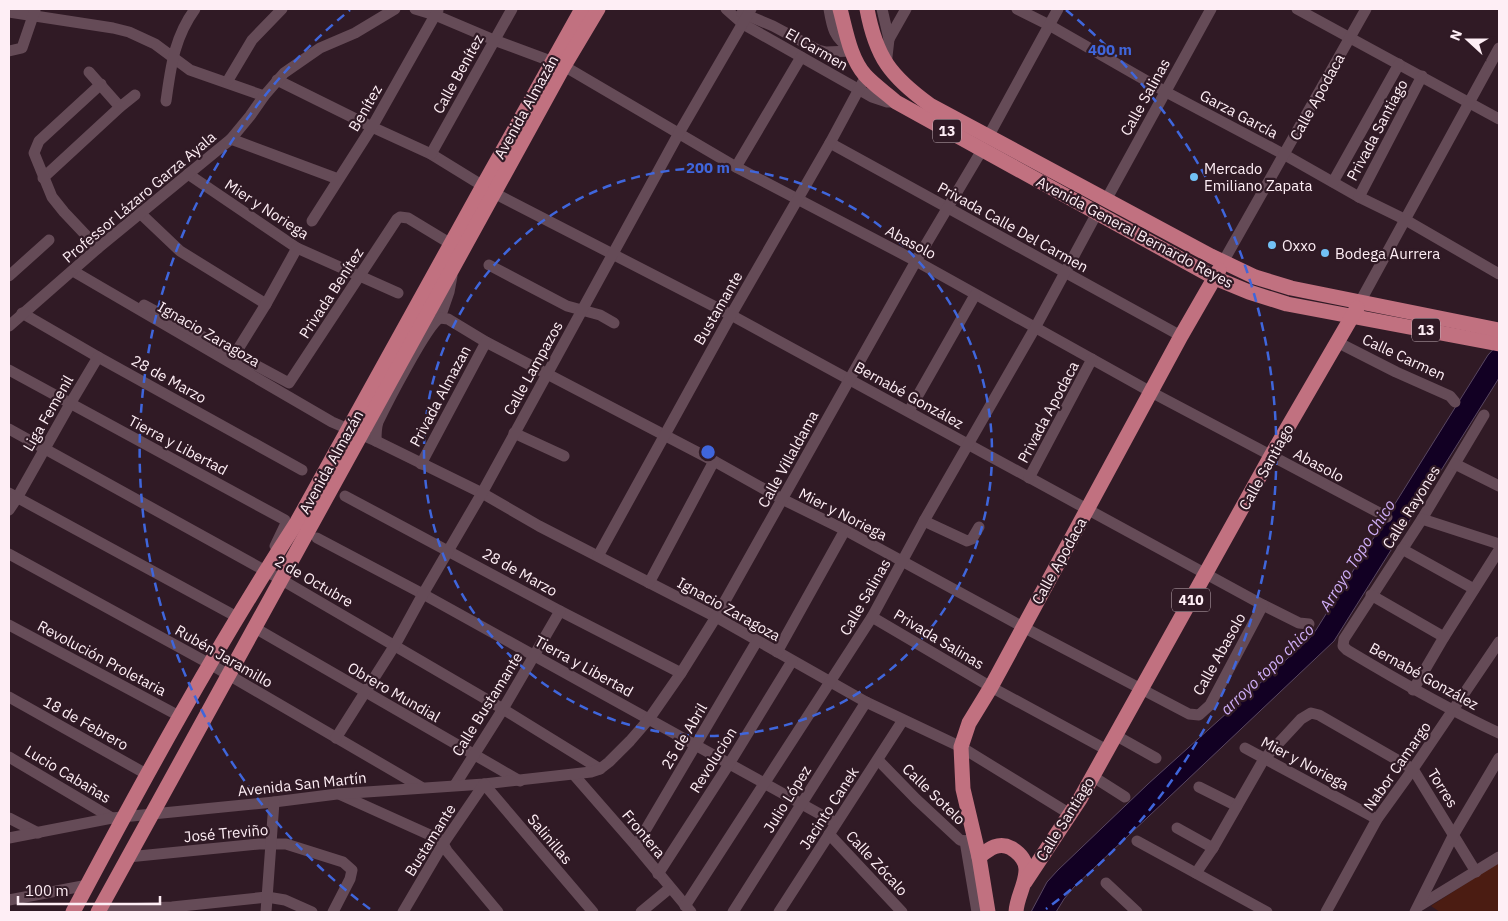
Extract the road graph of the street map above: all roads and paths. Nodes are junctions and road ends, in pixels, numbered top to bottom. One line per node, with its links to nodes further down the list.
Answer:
1 (195, 9): 30 (street)
2 (282, 9): 38 (street)
3 (395, 9): 37 (street, Professor Lázaro Garza Ayala)
4 (415, 9): 21 (street, Abasolo)
5 (512, 9): 26 (street, Calle Benítez)
6 (582, 9): 32 (main road, Avenida Almazán)
7 (598, 9): 32 (main road, Avenida Almazán)
8 (829, 9): 28 (street)
9 (840, 9): 28 (main road, Avenida General Bernardo Reyes / 13)
10 (867, 9): 34 (main road, Avenida General Bernardo Reyes / 13)
11 (882, 9): 25 (street)
12 (906, 9): 25 (street)
13 (1017, 9): 23 (street, Garza García)
14 (1058, 9): 23 (street, Calle Villaldama)
15 (1210, 9): 41 (street, Calle Salinas)
16 (1297, 9): 24 (street)
17 (1366, 9): 24 (street, Calle Apodaca)
18 (728, 10): 22 (street, El Carmen)
19 (9, 12): 20 (street)
20 (34, 12): 29 (street); 30 (street)
21 (437, 12): 26 (street, Abasolo); 48 (street, Benítez)
22 (747, 16): 28 (street, El Carmen); 31 (street, El Carmen); 49 (street, Calle Lampazos)
23 (1049, 25): 41 (street, Garza García); 52 (street, Calle Villaldama)
24 (1351, 37): 33 (street); 54 (street, Calle Apodaca)
25 (888, 39): 34 (street)
26 (494, 40): 32 (street, Abasolo); 53 (street, Calle Benítez)
27 (1499, 48): 45 (street, Calle Santiago)
28 (851, 50): 39 (main road, Avenida General Bernardo Reyes / 13)
29 (9, 51)
30 (172, 56): 38 (street); 44 (street)
31 (801, 57): 39 (street, El Carmen); 55 (street)
32 (558, 64): 49 (street, Abasolo); 60 (main road, Avenida Almazán)
33 (1399, 64): 36 (street); 59 (street)
34 (886, 65): 52 (main road, Avenida General Bernardo Reyes / 13)
35 (89, 72): 40 (street)
36 (1422, 76): 45 (street); 61 (street, Privada Santiago)
37 (277, 80): 43 (street, Professor Lázaro Garza Ayala); 48 (street, Bernabé González)
38 (227, 82): 43 (street)
39 (862, 83): 51 (street, Bustamante); 52 (main road, Avenida General Bernardo Reyes / 13)
40 (101, 84): 46 (street); 57 (street)
41 (1166, 92): 54 (street, Garza García); 63 (street, Calle Salinas)
42 (135, 95): 46 (street)
43 (264, 96): 50 (street, Professor Lázaro Garza Ayala)
44 (166, 101)
45 (1469, 102): 47 (street); 67 (street, Calle Santiago)
46 (120, 107): 57 (street)
47 (1499, 119)
48 (372, 127): 53 (street, Bernabé González); 58 (street, Benítez)
49 (679, 133): 55 (street, Abasolo); 73 (street, Calle Lampazos)
50 (231, 140): 56 (street, Professor Lázaro Garza Ayala); 58 (street)
51 (830, 143): 62 (street, Bustamante); 64 (street, Privada Calle Del Carmen)
52 (985, 143): 63 (main road, Avenida General Bernardo Reyes / 13); 64 (street, Calle Villaldama); 66 (main road, Avenida General Bernardo Reyes / 13)
53 (431, 154): 60 (street, Bernabé González)
54 (1285, 155): 59 (street, Garza García); 75 (street, Calle Apodaca)
55 (736, 167): 62 (street, Abasolo)
56 (188, 174): 65 (street, Professor Lázaro Garza Ayala); 72 (street, Mier y Noriega)
57 (44, 178): 71 (street)
58 (338, 179): 68 (street, Benítez)
59 (1332, 182): 61 (street, Garza García)
60 (488, 189): 70 (main road, Avenida Almazán); 73 (street, Bernabé González); 77 (main road, Avenida Almazán)
61 (1359, 197): 67 (street, Garza García)
62 (798, 200): 74 (street, Abasolo); 91 (street, Bustamante)
63 (1106, 200): 75 (main road, Avenida General Bernardo Reyes / 13)
64 (946, 208): 74 (street, Calle Villaldama); 79 (street, Privada Calle Del Carmen)
65 (140, 213): 71 (street, Professor Lázaro Garza Ayala); 88 (street)
66 (1098, 213): 79 (street, Calle Salinas); 83 (main road, Avenida General Bernardo Reyes / 13)
67 (1404, 219): 80 (street, Garza García); 86 (street, Calle Santiago)
68 (312, 221)
69 (49, 240): 82 (street)
70 (451, 244): 81 (street, Privada Benítez); 146 (main road, Avenida Almazán)
71 (98, 248): 78 (street, Professor Lázaro Garza Ayala)
72 (297, 248): 81 (street, Mier y Noriega); 88 (street)
73 (614, 254): 89 (street, Calle Lampazos); 91 (street, Bernabé González)
74 (916, 261): 85 (street, Abasolo); 107 (street, Calle Villaldama)
75 (1223, 262): 83 (main road, Calle Apodaca); 86 (main road, Avenida General Bernardo Reyes / 13)
76 (489, 265): 89 (street)
77 (454, 266): 93 (street); 148 (main road, Avenida Almazán)
78 (73, 271): 87 (street, Ignacio Zaragoza); 90 (street, Professor Lázaro Garza Ayala)
79 (1065, 273): 96 (street, Calle Salinas); 98 (street, Privada Calle Del Carmen)
80 (1499, 274)
81 (360, 275): 84 (street, Mier y Noriega); 102 (street, Privada Benítez)
82 (9, 276)
83 (1215, 278): 92 (main road, Avenida General Bernardo Reyes / 13); 98 (main road, Calle Apodaca)
84 (398, 293)
85 (975, 295): 96 (street, Abasolo); 111 (street)
86 (1360, 302): 92 (main road, Calle Santiago / 410); 97 (main road, Avenida General Bernardo Reyes / 13)
87 (126, 303): 102 (street); 116 (street, Ignacio Zaragoza)
88 (266, 304): 102 (street)
89 (582, 311): 94 (street); 106 (street, Calle Lampazos)
90 (22, 313): 95 (street, Professor Lázaro Garza Ayala); 103 (street, 28 de Marzo)
91 (731, 315): 107 (street, Bernabé González); 115 (street, Bustamante)
92 (1352, 316): 100 (main road, Calle Santiago / 410); 101 (main road, Avenida General Bernardo Reyes / 13)
93 (444, 318): 99 (street, Mier y Noriega); 116 (street)
94 (614, 323)
95 (9, 326)
96 (1035, 328): 104 (street, Abasolo); 117 (street, Calle Salinas)
97 (1499, 330)
98 (1181, 336): 108 (main road, Calle Apodaca)
99 (486, 342): 106 (street, Mier y Noriega); 122 (street, Privada Almazan)
100 (1337, 342): 109 (street, Calle Carmen); 120 (main road, Calle Santiago / 410)
101 (1499, 344)
102 (235, 354)
103 (98, 358): 110 (street, Liga Femenil); 124 (street, 28 de Marzo)
104 (1092, 359): 108 (street, Abasolo); 125 (street, Privada Apodaca)
105 (9, 370): 110 (street, Tierra y Libertad)
106 (547, 373): 114 (street, Calle Lampazos); 115 (street, Mier y Noriega)
107 (850, 379): 111 (street, Bernabé González); 130 (street, Calle Villaldama)
108 (1152, 392): 120 (street, Abasolo); 132 (main road, Calle Apodaca)
109 (1455, 402)
110 (70, 404): 118 (street, Liga Femenil); 146 (street, Tierra y Libertad)
111 (909, 411): 117 (street, Bernabé González)
112 (1484, 415): 123 (street, Calle Rayones)
113 (9, 428): 118 (street, 2 de Octubre)
114 (514, 433): 119 (street); 127 (street, Calle Lampazos)
115 (664, 436): 121 (street, Mier y Noriega); 144 (street, Bustamante)
116 (373, 440): 122 (street, Ignacio Zaragoza)
117 (968, 445): 125 (street, Bernabé González); 135 (street, Calle Salinas)
118 (44, 449): 128 (street, Liga Femenil); 146 (street, 2 de Octubre)
119 (564, 456)
120 (1272, 456): 133 (street, Abasolo); 147 (main road, Calle Santiago / 410)
121 (714, 462): 130 (street, Mier y Noriega); 149 (street)
122 (421, 464): 127 (street, Ignacio Zaragoza)
123 (1455, 464): 126 (street); 134 (street, Calle Rayones)
124 (302, 470)
125 (1029, 478): 132 (street, Bernabé González)
126 (1499, 486)
127 (482, 493): 141 (street, Calle Lampazos); 144 (street, Ignacio Zaragoza)
128 (13, 496): 131 (street, Liga Femenil); 155 (street)
129 (346, 496): 141 (street, 28 de Marzo)
130 (782, 499): 137 (street, Mier y Noriega); 156 (street, Calle Villaldama)
131 (9, 510)
132 (1087, 510): 147 (street, Bernabé González); 160 (main road, Calle Apodaca)
133 (1387, 517)
134 (1422, 519): 139 (street); 140 (street, Calle Rayones)
135 (924, 521): 136 (street); 145 (street, Calle Salinas)
136 (979, 527)
137 (844, 530): 145 (street, Mier y Noriega); 167 (street)
138 (317, 538): 151 (street, Tierra y Libertad)
139 (1499, 544)
140 (1402, 548): 150 (street); 152 (street, Calle Rayones)
141 (448, 550): 151 (street, Calle Lampazos); 154 (street, 28 de Marzo)
142 (1499, 550): 150 (street)
143 (9, 554): 170 (street, Rubén Jaramillo)
144 (598, 556): 149 (street, Ignacio Zaragoza)
145 (902, 562): 157 (street, Calle Salinas); 160 (street, Mier y Noriega)
146 (265, 570): 148 (street, 2 de Octubre); 155 (main road, Avenida Almazán)
147 (1206, 574): 153 (street, Bernabé González); 175 (main road, Calle Santiago / 410)
148 (282, 580): 161 (main road, Avenida Almazán); 166 (street, 2 de Octubre)
149 (649, 583): 156 (street, Ignacio Zaragoza)
150 (1474, 589): 162 (street)
151 (423, 594): 166 (street, Calle Lampazos); 168 (street, Tierra y Libertad)
152 (1371, 596): 162 (street); 163 (street, Calle Rayones)
153 (1263, 605): 158 (street, Bernabé González); 182 (street, Calle Abasolo)
154 (560, 611): 168 (street, Calle Bustamante); 171 (street, 28 de Marzo)
155 (238, 617): 170 (main road, Avenida Almazán)
156 (716, 617): 164 (street, Ignacio Zaragoza); 171 (street, Calle Villaldama)
157 (872, 617): 173 (street, Calle Salinas); 174 (street, Privada Salinas)
158 (1309, 624)
159 (9, 625): 183 (street, Revolución Proletaria)
160 (1023, 627): 174 (main road, Calle Apodaca); 175 (street, Mier y Noriega)
161 (255, 628): 172 (main road, Avenida Almazán); 177 (street, Obrero Mundial)
162 (1444, 637): 176 (street)
163 (1344, 638): 176 (street, Bernabé González)
164 (758, 641): 167 (street, Ignacio Zaragoza); 189 (street, 25 de Abril)
165 (1499, 642): 181 (street, Nabor Camargo)
166 (395, 645): 177 (street, Calle Lampazos); 180 (street, 2 de Octubre)
167 (777, 652): 169 (street, Ignacio Zaragoza)
168 (535, 656): 180 (street, Calle Bustamante); 184 (street, Tierra y Libertad)
169 (792, 661): 173 (street, Ignacio Zaragoza); 199 (street, Revolucion)
170 (210, 664): 172 (street, Rubén Jaramillo); 183 (main road, Avenida Almazán)
171 (681, 674): 184 (street, Calle Villaldama)
172 (229, 675): 188 (street, Rubén Jaramillo); 217 (main road, Avenida Almazán)
173 (829, 681): 179 (street, Ignacio Zaragoza); 206 (street, Calle Salinas)
174 (991, 687): 190 (main road, Calle Apodaca); 192 (street)
175 (1140, 690): 182 (street, Mier y Noriega); 187 (main road, Calle Santiago / 410)
176 (1413, 690): 181 (street, Bernabé González)
177 (366, 693): 188 (street, Calle Lampazos); 193 (street, Obrero Mundial)
178 (9, 697): 202 (street, 18 de Febrero)
179 (866, 702): 185 (street, Ignacio Zaragoza); 214 (street, Julio López)
180 (503, 709): 193 (street, Calle Bustamante); 200 (street, 2 de Octubre)
181 (1453, 712): 186 (street, Bernabé González); 201 (street, Nabor Camargo)
182 (1199, 715)
183 (181, 717): 202 (main road, Avenida Almazán)
184 (649, 719): 189 (street, Tierra y Libertad); 200 (street, Calle Villaldama)
185 (903, 720): 190 (street, Ignacio Zaragoza); 198 (street, Jacinto Canek)
186 (1499, 733)
187 (1115, 735): 192 (main road, Calle Santiago / 410); 195 (street)
188 (336, 738): 210 (street, Rubén Jaramillo)
189 (696, 745): 199 (street, Tierra y Libertad); 231 (street, 25 de Abril)
190 (961, 747): 216 (street, Ignacio Zaragoza); 227 (main road, Calle Apodaca)
191 (1245, 748): 197 (street, Mier y Noriega)
192 (1107, 750): 204 (main road, Calle Santiago / 410)
193 (474, 755): 205 (street, Obrero Mundial); 208 (street, Calle Bustamante)
194 (9, 757): 219 (street, Lucio Cabañas)
195 (1156, 758)
196 (1499, 758): 225 (street)
197 (1264, 759): 201 (street, Torres); 215 (street); 220 (street, Mier y Noriega)
198 (878, 760): 221 (street, Jacinto Canek); 227 (street, Calle Sotelo)
199 (729, 764): 206 (street, Tierra y Libertad); 238 (street, Revolucion)
200 (600, 769): 203 (street, Avenida San Martín)
201 (1413, 769): 220 (street, Nabor Camargo); 225 (street, Torres)
202 (148, 775): 219 (main road, Avenida Almazán)
203 (574, 775): 205 (street, Avenida San Martín); 231 (street, Frontera)
204 (1092, 776): 212 (street); 216 (main road, Calle Santiago / 410)
205 (520, 781): 207 (street, Avenida San Martín)
206 (763, 783): 214 (street, Tierra y Libertad); 245 (street, Calle Salinas)
207 (484, 784): 208 (street, Avenida San Martín); 230 (street, Bustamante); 256 (street, Salinillas)
208 (454, 786): 210 (street, Avenida San Martín)
209 (1200, 786): 215 (street)
210 (421, 787): 211 (street, Avenida San Martín)
211 (337, 794): 213 (street, Avenida San Martín); 230 (street)
212 (1125, 797)
213 (274, 802): 217 (street, Avenida San Martín); 229 (street)
214 (801, 804): 221 (street, Tierra y Libertad); 258 (street, Julio López)
215 (1237, 806): 232 (street)
216 (1070, 814): 239 (main road, Calle Santiago / 410)
217 (151, 815): 219 (street, Avenida San Martín); 233 (main road, Avenida Almazán)
218 (9, 818): 223 (street)
219 (118, 818): 223 (street, Avenida San Martín); 241 (main road, Avenida Almazán)
220 (1377, 819): 266 (street, Nabor Camargo)
221 (836, 823): 224 (street, Jacinto Canek)
222 (1177, 828): 232 (street)
223 (38, 832): 226 (street, Avenida San Martín)
224 (830, 834): 259 (street, Jacinto Canek); 260 (street, Calle Zócalo)
225 (1454, 834): 236 (street, Torres); 246 (street)
226 (9, 838)
227 (970, 840): 234 (main road, Calle Apodaca); 261 (street, Calle Apodaca)
228 (1137, 841): 237 (street)
229 (272, 844): 233 (street, José Treviño); 243 (street); 253 (street, José Treviño)
230 (444, 844): 254 (street, Bustamante); 255 (street)
231 (636, 846): 238 (street, Frontera)
232 (1213, 848): 237 (street)
233 (128, 857): 249 (main road, Avenida Almazán)
234 (979, 857): 239 (main road); 262 (main road, Calle Apodaca)
235 (1499, 857): 236 (street)
236 (1476, 872): 246 (street)
237 (1196, 873): 265 (street)
238 (658, 874): 242 (street, Frontera)
239 (1025, 882): 263 (main road, 410)
240 (1106, 883): 264 (street)
241 (88, 885): 244 (street); 250 (main road, Avenida Almazán)
242 (670, 888): 245 (street, Frontera); 257 (street)
243 (267, 897): 248 (street); 251 (street); 252 (street)
244 (9, 900)
245 (688, 909)
246 (1417, 909)
247 (155, 910): 248 (street); 249 (street)
248 (171, 910)
249 (98, 911)
250 (73, 912)
251 (266, 912)
252 (312, 912)
253 (334, 912)
254 (403, 912)
255 (498, 912)
256 (593, 912)
257 (641, 912)
258 (734, 912)
259 (779, 912)
260 (902, 912)
261 (977, 912)
262 (988, 912)
263 (1016, 912)
264 (1137, 912)
265 (1267, 912)
266 (1326, 912)

